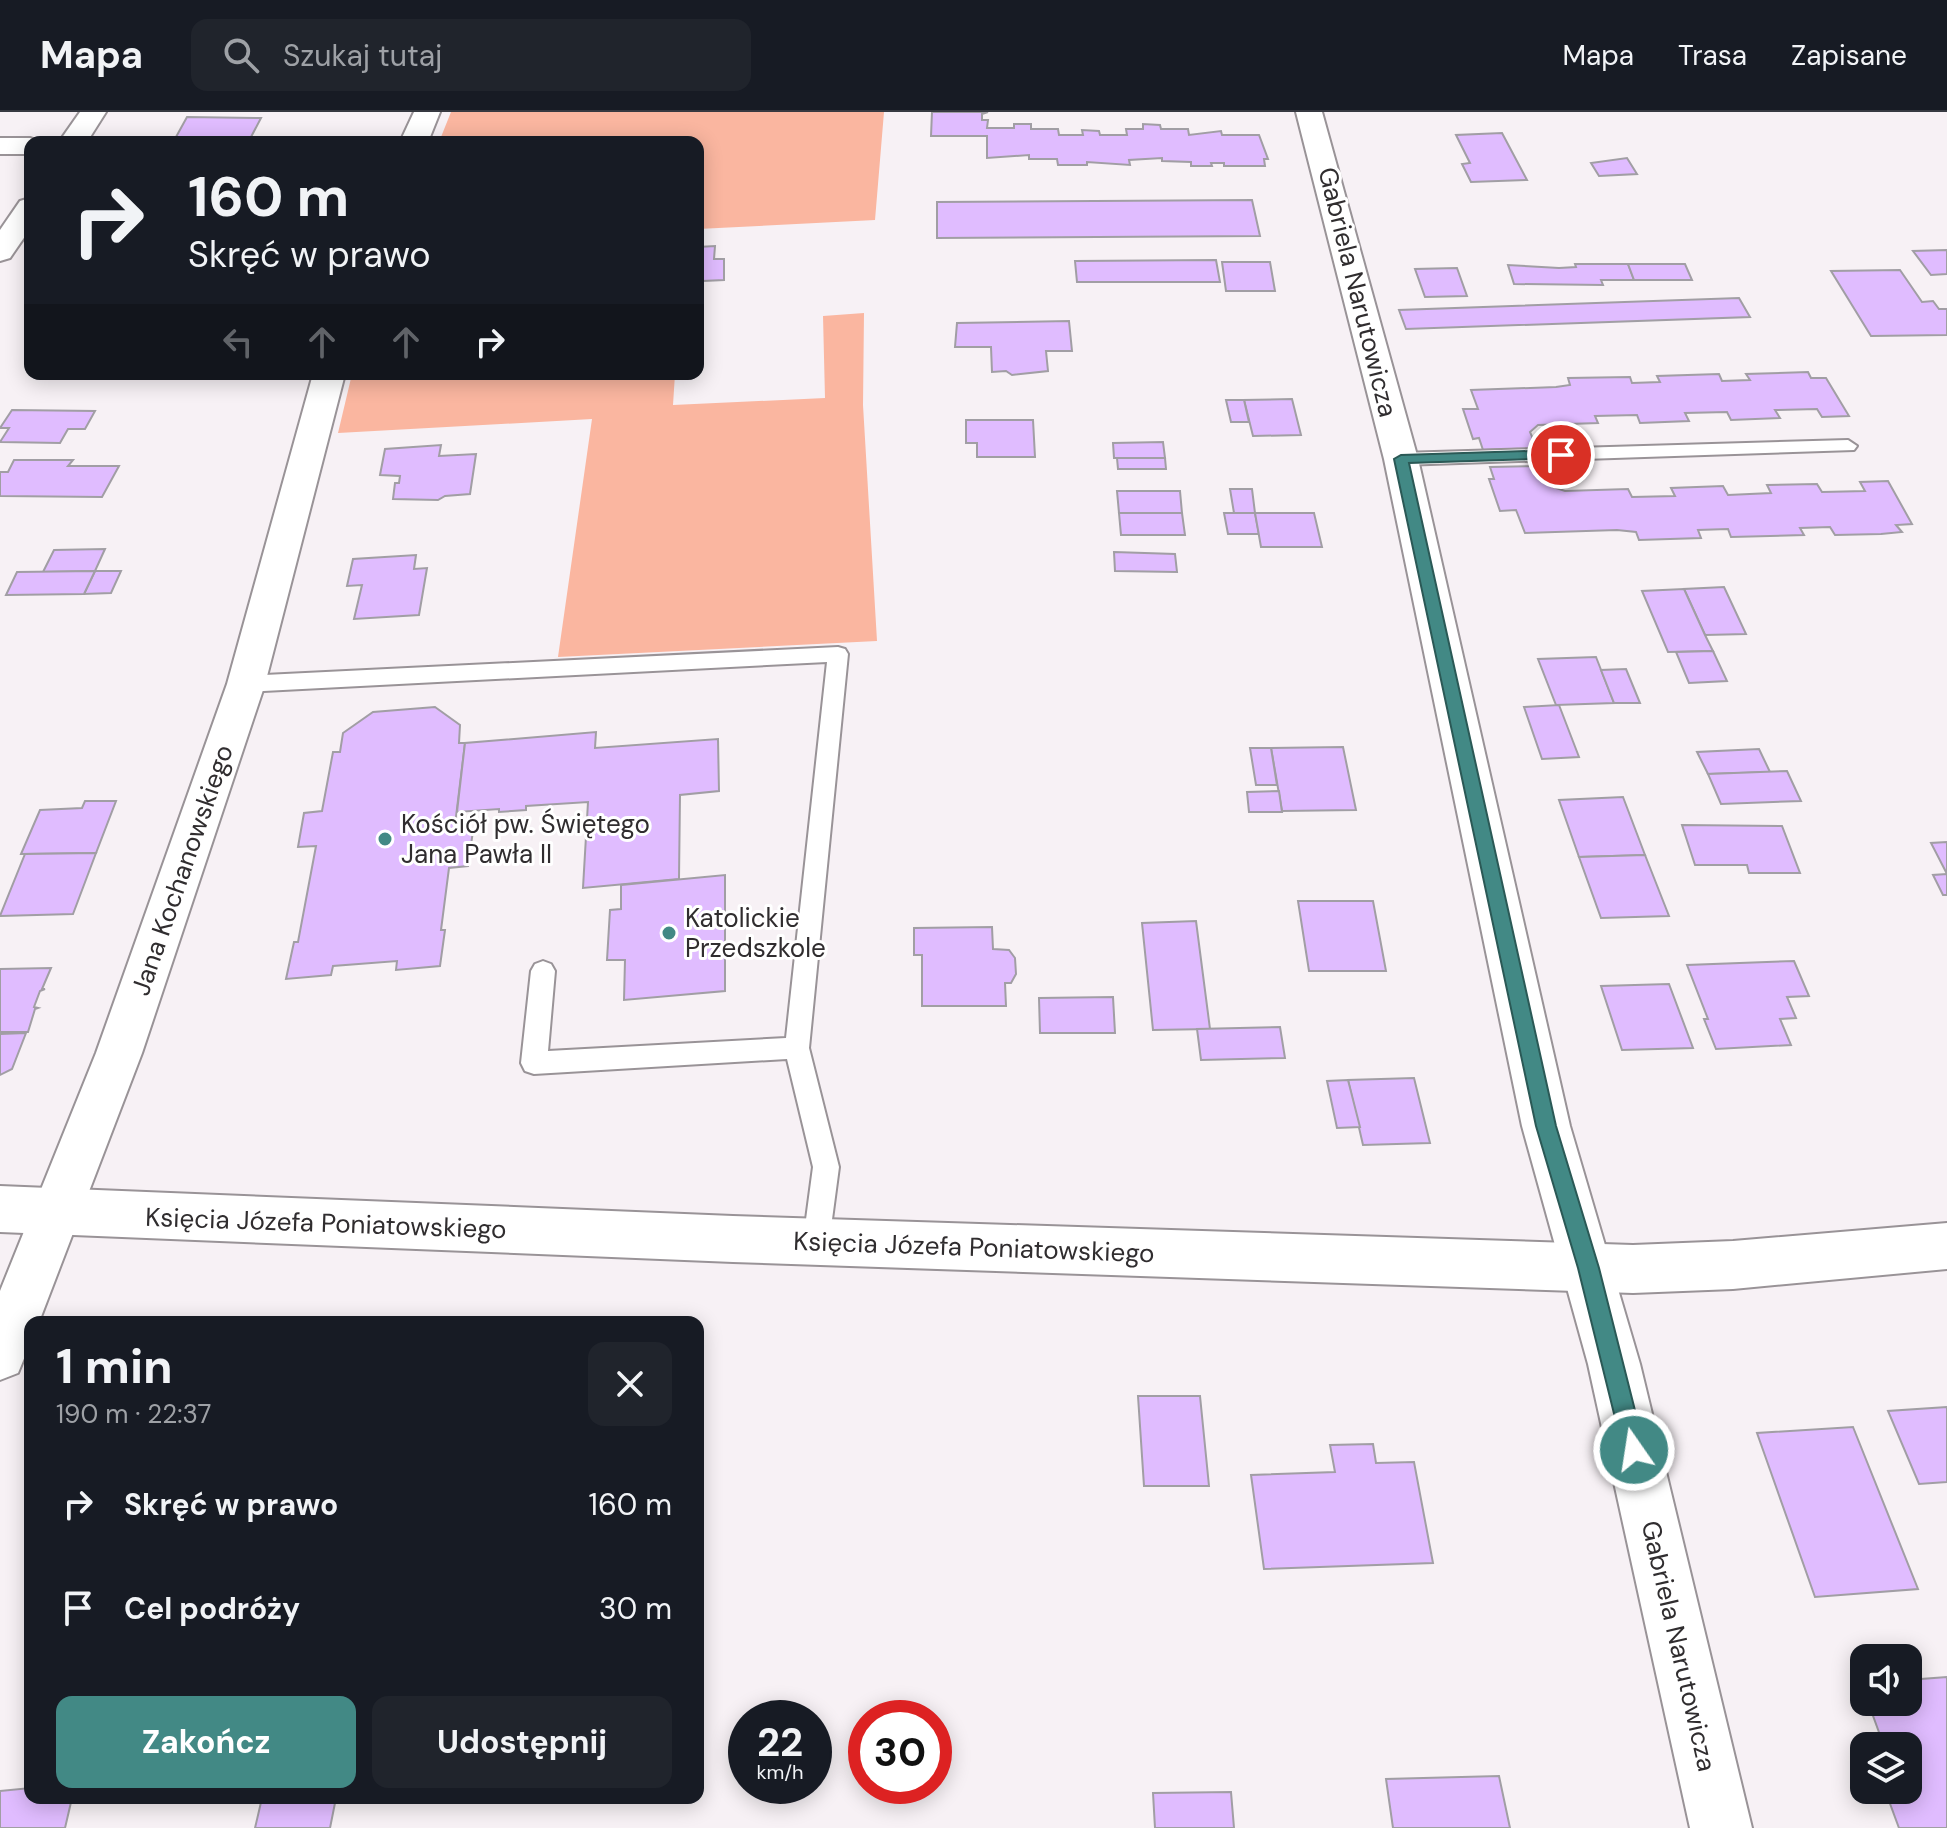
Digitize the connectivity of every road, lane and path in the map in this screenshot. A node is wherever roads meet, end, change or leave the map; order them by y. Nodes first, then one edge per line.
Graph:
1 (93, 112) edge
2 (427, 112) edge
3 (1309, 112) edge
4 (77, 136) edge
5 (417, 136) edge
6 (0, 146) edge
7 (24, 146) edge
8 (24, 216) edge
9 (0, 252) edge
10 (327, 380) edge
11 (1848, 446) dead end
12 (1401, 459) junction
13 (246, 684) junction
14 (543, 971) dead end
15 (797, 1048) junction
16 (0, 1209) edge
17 (57, 1212) junction
18 (816, 1242) junction
19 (1947, 1246) edge
20 (1589, 1268) junction
21 (0, 1355) edge
22 (1721, 1828) edge

1 - 4 street
2 - 5 street
3 - 12 street, Gabriela Narutowicza
6 - 7 street
8 - 9 street
10 - 13 street, Jana Kochanowskiego
11 - 12 lane
12 - 20 street, Gabriela Narutowicza
13 - 15 lane
13 - 17 street, Jana Kochanowskiego
14 - 15 lane
15 - 18 lane
16 - 17 street, Księcia Józefa Poniatowskiego
17 - 18 street, Księcia Józefa Poniatowskiego
17 - 21 street, Jana Kochanowskiego
18 - 20 street, Księcia Józefa Poniatowskiego
19 - 20 street, Księcia Józefa Poniatowskiego
20 - 22 street, Gabriela Narutowicza

